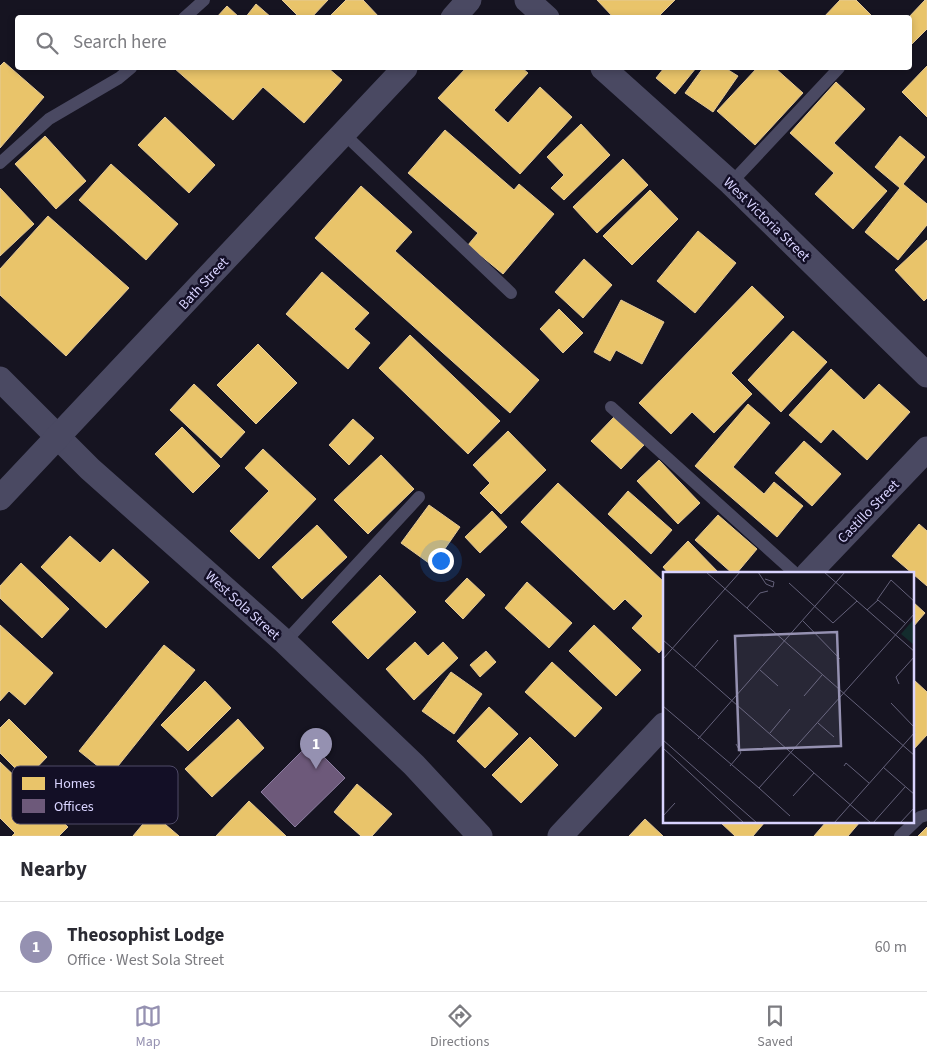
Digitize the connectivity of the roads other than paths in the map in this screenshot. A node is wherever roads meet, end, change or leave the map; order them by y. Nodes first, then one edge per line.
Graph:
1 (204, 0) edge
2 (469, 0) edge
3 (527, 0) edge
4 (187, 15) edge
5 (456, 15) edge
6 (544, 15) edge
7 (129, 70) edge
8 (404, 70) edge
9 (605, 70) edge
10 (837, 70) edge
11 (343, 133) junction
12 (0, 163) edge
13 (731, 183) junction
14 (511, 293) dead end
15 (927, 375) edge
16 (0, 379) edge
17 (611, 408) dead end
18 (58, 436) junction
19 (927, 449) edge
20 (419, 497) dead end
21 (0, 498) edge
22 (794, 572) edge
23 (810, 572) edge
24 (286, 642) junction
25 (663, 726) edge
26 (927, 815) edge
27 (914, 823) edge
28 (913, 824) edge
29 (480, 836) edge
30 (560, 836) edge
31 (900, 836) edge

1 - 4 lane
2 - 5 street
3 - 6 street
7 - 12 lane
8 - 11 street, Bath Street
9 - 13 street, West Victoria Street
10 - 13 lane
11 - 14 lane
11 - 18 street, Bath Street
13 - 15 street, West Victoria Street
16 - 18 street, West Sola Street
17 - 22 lane
18 - 21 street, Bath Street
18 - 24 street, West Sola Street
19 - 23 street, Castillo Street
20 - 24 lane
24 - 29 street, West Sola Street
25 - 30 street
26 - 27 lane
28 - 31 lane

